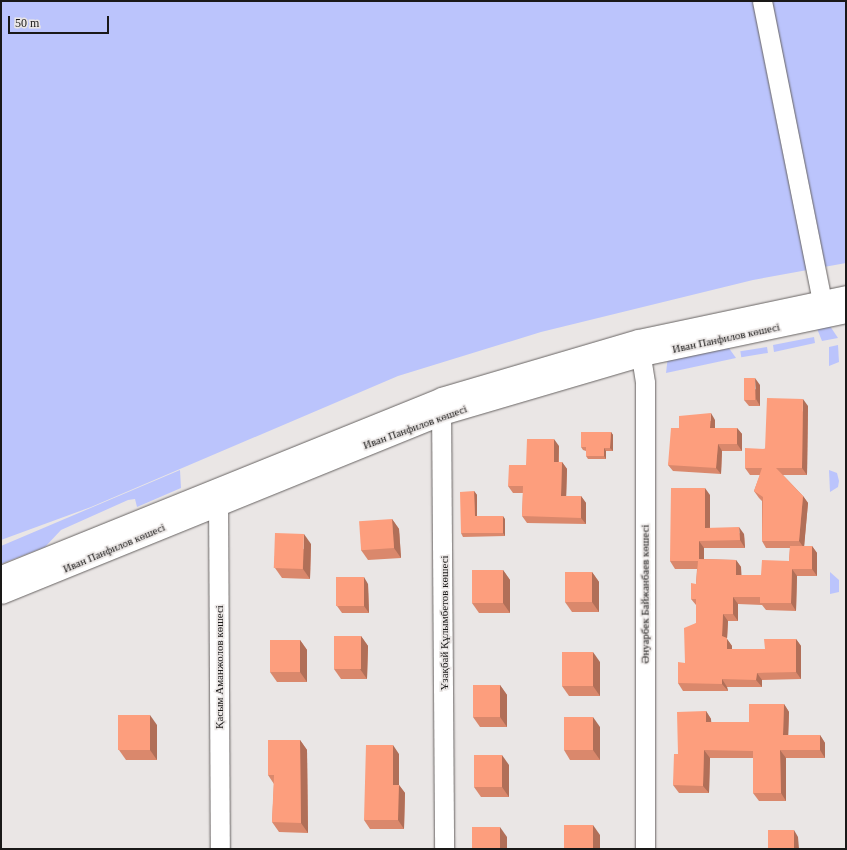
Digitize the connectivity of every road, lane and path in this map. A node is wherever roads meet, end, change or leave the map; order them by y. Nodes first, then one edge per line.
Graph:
1 (762, 1) edge
2 (822, 300) junction
3 (845, 304) edge
4 (846, 321) edge
5 (640, 347) junction
6 (441, 406) junction
7 (218, 494) junction
8 (1, 575) edge
9 (1, 594) edge
10 (220, 849) edge
11 (444, 849) edge
12 (645, 849) edge

1 - 2 street
2 - 3 street, Иван Панфилов көшесі
2 - 5 street, Иван Панфилов көшесі
3 - 4 street
3 - 5 street, Иван Панфилов көшесі
5 - 6 street, Иван Панфилов көшесі
5 - 12 street, Әнуарбек Байжанбаев көшесі
6 - 7 street, Иван Панфилов көшесі
6 - 11 street, Ұзақбай Құлымбетов көшесі
7 - 8 street, Иван Панфилов көшесі
7 - 9 street, Иван Панфилов көшесі
7 - 10 street, Қасым Аманжолов көшесі

